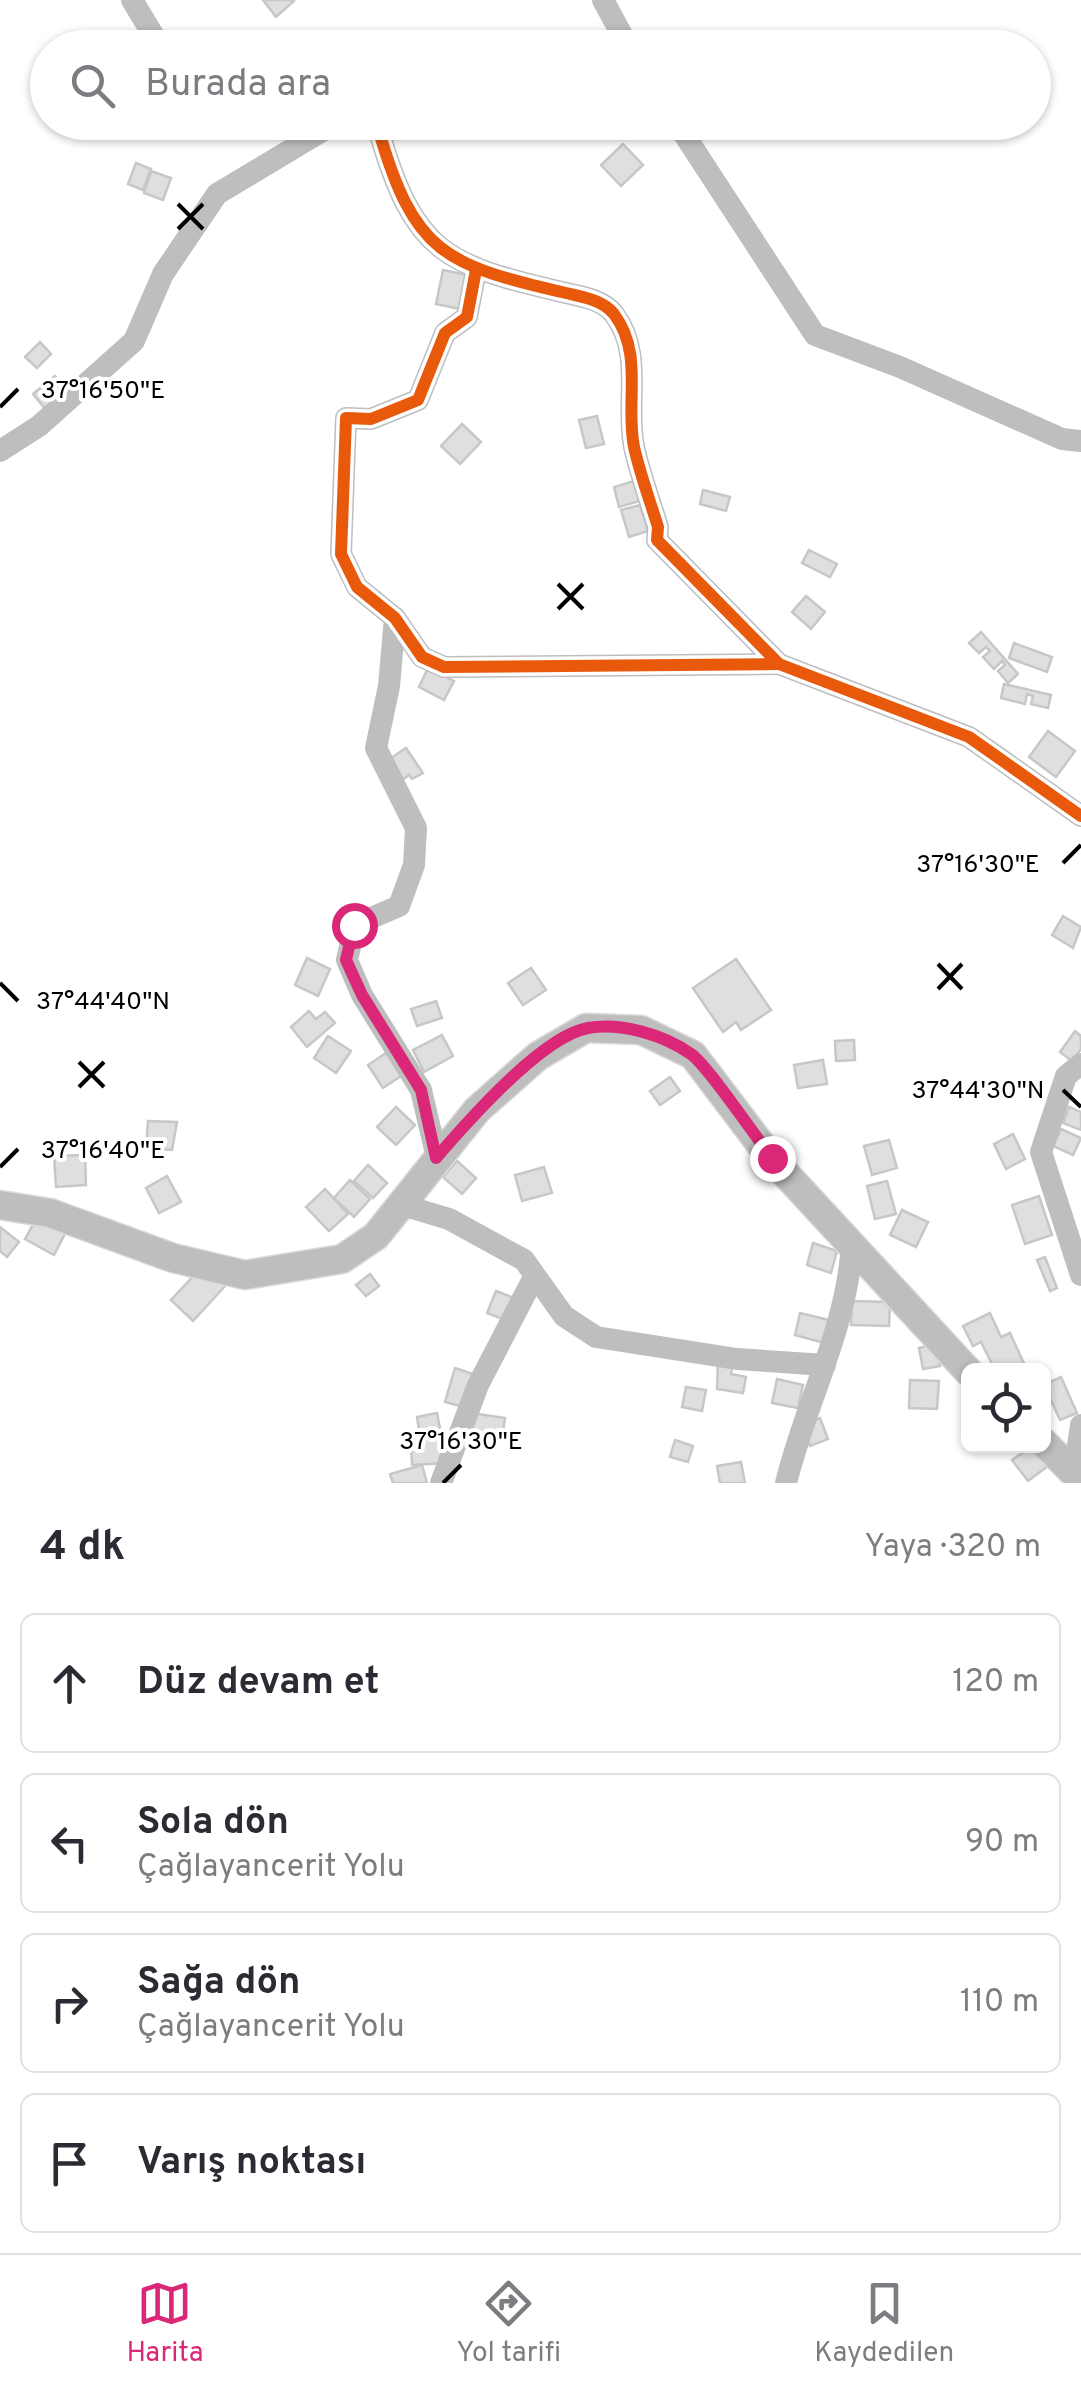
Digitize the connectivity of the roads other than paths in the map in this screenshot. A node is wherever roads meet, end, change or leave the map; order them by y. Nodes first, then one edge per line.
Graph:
1 (132, 0) edge
2 (603, 0) edge
3 (150, 30) edge
4 (619, 30) edge
5 (306, 140) edge
6 (381, 140) edge
7 (688, 140) edge
8 (476, 270) junction
9 (1081, 440) edge
10 (0, 450) edge
11 (396, 618) junction
12 (778, 664) junction
13 (1081, 816) edge
14 (1081, 1064) edge
15 (436, 1158) junction
16 (399, 1204) junction
17 (0, 1205) edge
18 (852, 1242) junction
19 (1081, 1275) edge
20 (534, 1277) junction
21 (962, 1363) edge
22 (824, 1365) junction
23 (1081, 1425) edge
24 (1051, 1451) edge
25 (1078, 1476) edge
26 (441, 1483) edge
27 (786, 1483) edge

1 - 3 street
2 - 4 street
5 - 10 street
6 - 8 street
7 - 9 street
8 - 11 street
8 - 12 street
11 - 12 street
11 - 15 street
12 - 13 street
14 - 19 street
15 - 16 main road
15 - 18 main road
16 - 17 main road
16 - 20 street
18 - 21 main road
18 - 22 street
20 - 22 street
20 - 26 street
22 - 27 street
23 - 25 street
24 - 25 main road

